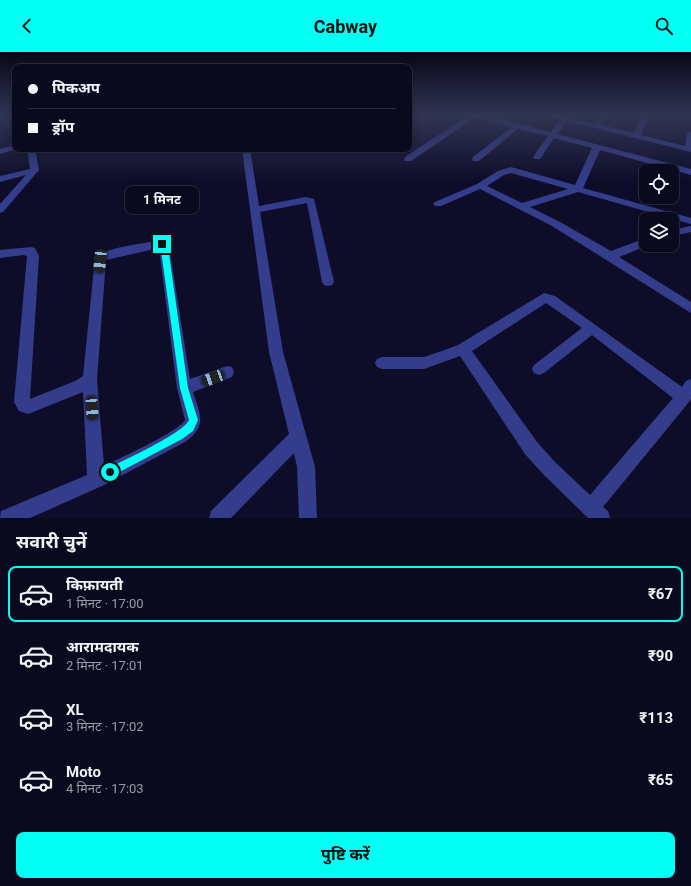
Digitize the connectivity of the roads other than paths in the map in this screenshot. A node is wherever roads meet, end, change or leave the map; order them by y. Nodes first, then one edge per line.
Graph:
1 (442, 137) edge
2 (503, 137) edge
3 (551, 137) edge
4 (558, 137) edge
5 (636, 137) edge
6 (691, 137) edge
7 (12, 148) edge
8 (597, 148) junction
9 (689, 150) edge
10 (0, 152) edge
11 (32, 152) edge
12 (246, 152) edge
13 (537, 157) dead end
14 (476, 158) dead end
15 (408, 159) dead end
16 (35, 170) junction
17 (691, 172) edge
18 (0, 179) edge
19 (480, 186) junction
20 (578, 189) junction
21 (438, 204) dead end
22 (523, 206) junction
23 (0, 210) edge
24 (255, 210) junction
25 (691, 221) edge
26 (691, 229) edge
27 (679, 232) edge
28 (639, 245) edge
29 (0, 254) edge
30 (610, 256) junction
31 (328, 282) dead end
32 (691, 308) edge
33 (592, 328) junction
34 (463, 349) junction
35 (382, 363) dead end
36 (539, 369) dead end
37 (227, 372) dead end
38 (90, 379) junction
39 (184, 388) junction
40 (687, 392) edge
41 (298, 437) junction
42 (96, 480) junction
43 (596, 513) edge
44 (8, 518) edge
45 (218, 518) edge
46 (308, 518) edge

1 - 15 street
2 - 14 street
3 - 13 street
4 - 8 street
5 - 9 street
6 - 9 street
7 - 10 street
8 - 17 street
8 - 20 street
11 - 16 street
12 - 24 street
16 - 18 street
16 - 23 street
19 - 20 street
19 - 21 street
19 - 22 street
20 - 22 street
20 - 25 street
22 - 30 street
24 - 31 street
24 - 41 street
26 - 27 street
28 - 30 street
29 - 38 street
30 - 32 street
33 - 34 street
33 - 36 street
33 - 40 street
34 - 35 street
34 - 43 street
37 - 39 street
38 - 39 street
38 - 42 street
39 - 42 street
40 - 43 street
41 - 45 street
41 - 46 street
42 - 44 street

